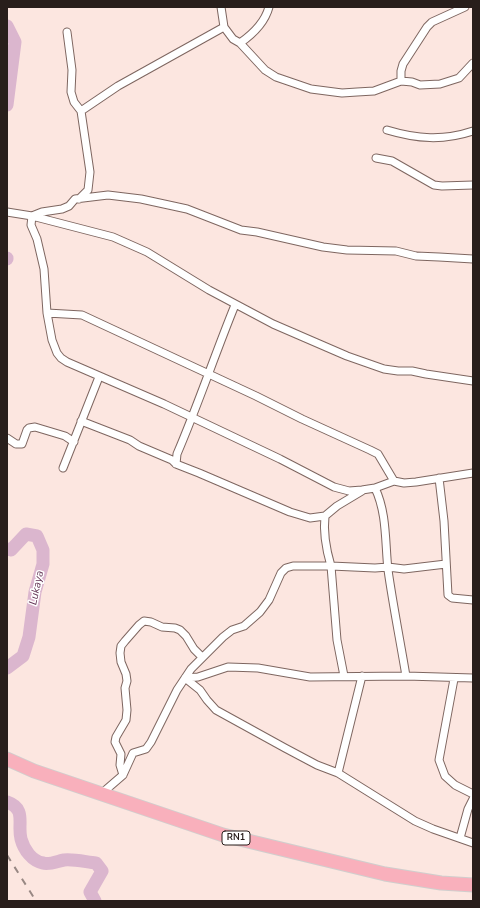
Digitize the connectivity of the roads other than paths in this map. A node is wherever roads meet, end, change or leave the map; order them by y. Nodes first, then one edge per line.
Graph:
1 (221, 7) edge
2 (269, 7) edge
3 (465, 7) edge
4 (224, 27) junction
5 (67, 32) dead end
6 (240, 43) junction
7 (473, 63) edge
8 (401, 81) junction
9 (81, 111) junction
10 (387, 130) dead end
11 (473, 131) edge
12 (376, 158) dead end
13 (473, 185) edge
14 (79, 199) junction
15 (7, 212) edge
16 (32, 216) junction
17 (473, 259) edge
18 (235, 305) junction
19 (47, 313) junction
20 (209, 375) junction
21 (99, 377) junction
22 (473, 381) edge
23 (192, 417) junction
24 (81, 421) junction
25 (7, 438) edge
26 (74, 442) junction
27 (176, 464) junction
28 (63, 468) dead end
29 (473, 473) edge
30 (439, 478) junction
31 (394, 481) junction
32 (375, 488) junction
33 (362, 490) junction
34 (326, 516) junction
35 (446, 564) junction
36 (331, 566) junction
37 (388, 567) junction
38 (473, 600) edge
39 (202, 656) junction
40 (344, 676) junction
41 (362, 676) junction
42 (406, 676) junction
43 (185, 678) junction
44 (473, 678) edge
45 (454, 679) junction
46 (7, 759) edge
47 (338, 773) junction
48 (123, 775) junction
49 (101, 794) junction
50 (473, 794) edge
51 (473, 800) edge
52 (460, 838) junction
53 (473, 843) edge
54 (473, 885) edge

1 - 4 street
2 - 6 street
3 - 8 street
4 - 6 street
4 - 9 street
5 - 9 street
6 - 8 street
7 - 8 street
9 - 14 street
10 - 11 street
12 - 13 street
14 - 16 street
14 - 17 street
15 - 16 street
16 - 18 street
16 - 19 street
18 - 20 street
18 - 22 street
19 - 20 street
19 - 21 street
20 - 23 street
20 - 31 street
21 - 23 street
21 - 24 street
23 - 27 street
23 - 33 street
24 - 26 street
24 - 27 street
25 - 26 street
26 - 28 street
27 - 34 street
29 - 30 street
30 - 31 street
30 - 35 street
31 - 32 street
32 - 33 street
32 - 37 street
33 - 34 street
34 - 36 street
35 - 37 street
35 - 38 street
36 - 37 street
36 - 39 street
36 - 40 street
37 - 42 street
39 - 43 street
39 - 48 street
40 - 41 street
40 - 43 street
41 - 42 street
41 - 47 street
42 - 45 street
43 - 47 street
43 - 48 street
44 - 45 street
45 - 50 street
46 - 49 highway, RN1
47 - 52 street
48 - 49 street
49 - 54 highway, RN1
51 - 52 street
52 - 53 street

